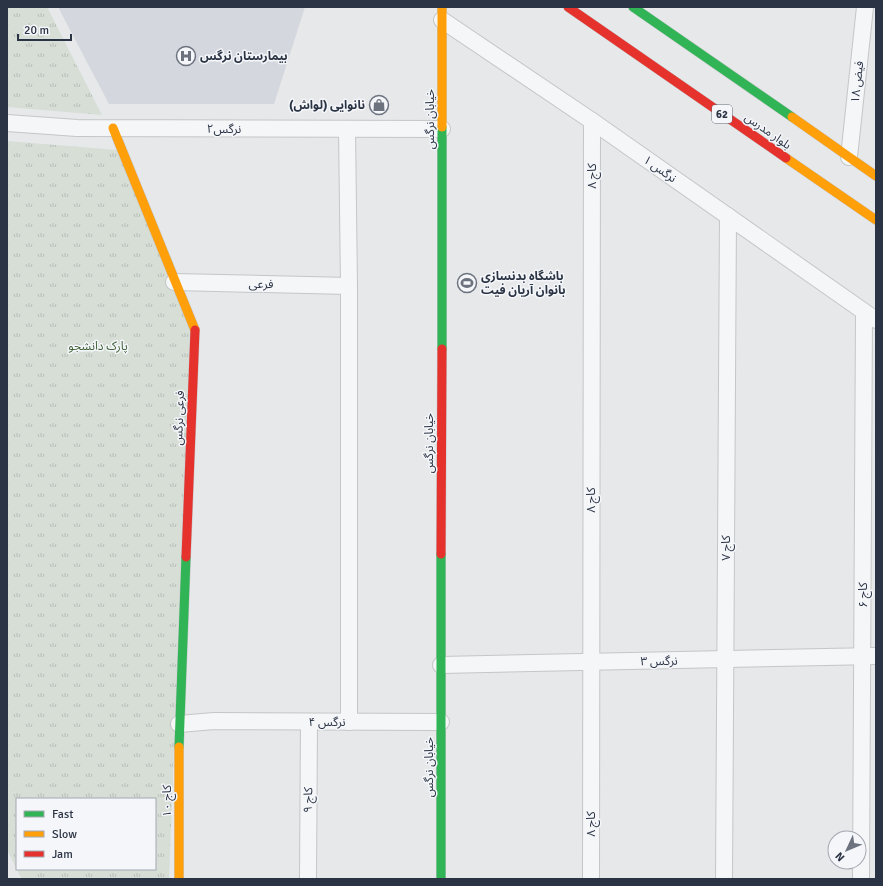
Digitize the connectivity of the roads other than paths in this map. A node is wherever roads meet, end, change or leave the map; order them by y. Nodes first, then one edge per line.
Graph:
1 (568, 7) edge
2 (632, 7) edge
3 (865, 7) edge
4 (442, 13) edge
5 (592, 121) junction
6 (7, 123) edge
7 (114, 128) junction
8 (347, 129) junction
9 (442, 129) junction
10 (849, 157) junction
11 (876, 176) edge
12 (728, 216) junction
13 (876, 220) edge
14 (174, 282) junction
15 (349, 286) junction
16 (870, 316) edge
17 (869, 656) edge
18 (726, 659) junction
19 (591, 662) junction
20 (441, 665) junction
21 (309, 722) junction
22 (349, 722) junction
23 (441, 722) junction
24 (179, 724) junction
25 (179, 879) edge
26 (308, 879) edge
27 (441, 879) edge
28 (591, 879) edge
29 (724, 879) edge
30 (861, 879) edge

1 - 13 main road, بلوار مدرس / 62
2 - 10 main road, بلوار مدرس
3 - 10 street, فیض ۱۸
4 - 5 street, نرگس ۱
4 - 9 main road, خیابان نرگس
5 - 12 street, نرگس ۱
5 - 19 street, کاج ۸
6 - 7 street, نرگس۲
7 - 8 street, نرگس۲
7 - 14 main road, فرعی نرگس
8 - 9 street, نرگس۲
8 - 15 street
9 - 20 main road, خیابان نرگس
10 - 11 main road, بلوار مدرس
12 - 16 street, نرگس ۱
12 - 18 street, کاج ۷
14 - 15 street, فرعی
14 - 24 main road, فرعی نرگس
15 - 22 street
16 - 17 street, کاج ۶
17 - 18 street, نرگس ۳
17 - 30 street, کاج ۶
18 - 19 street, نرگس ۳
18 - 29 street, کاج ۷
19 - 20 street, نرگس ۳
19 - 28 street, کاج ۸
20 - 23 main road, خیابان نرگس
21 - 22 street, نرگس ۴
21 - 24 street, نرگس ۴
21 - 26 street, کاج ۹
22 - 23 street, نرگس ۴
23 - 27 main road, خیابان نرگس
24 - 25 main road, کاج ۱۰

